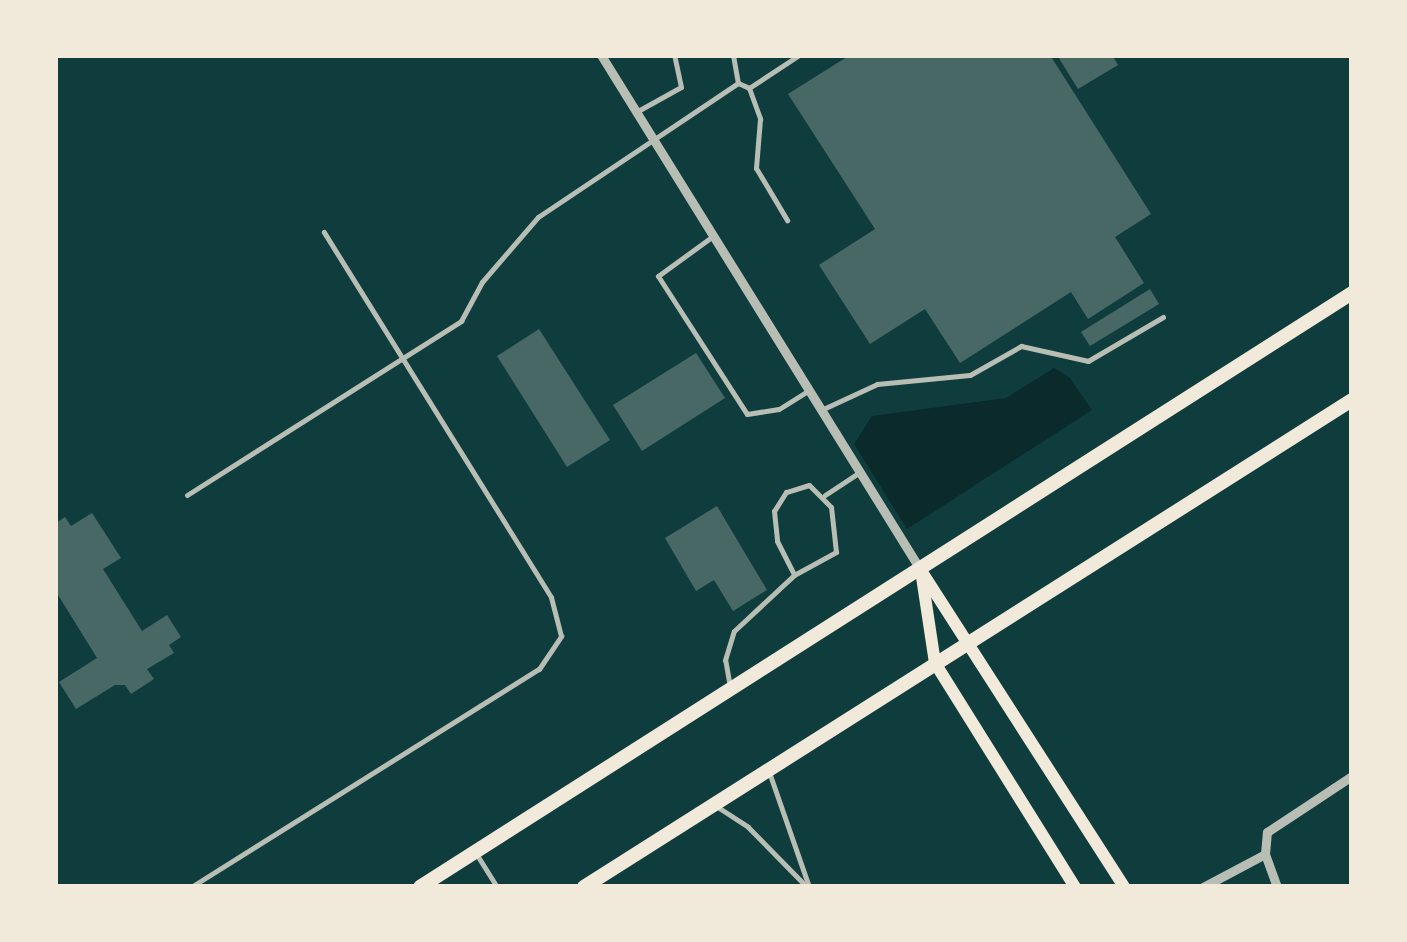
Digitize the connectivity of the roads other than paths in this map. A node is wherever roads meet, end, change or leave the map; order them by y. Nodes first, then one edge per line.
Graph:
1 (600, 55) edge
2 (674, 55) edge
3 (733, 55) edge
4 (799, 55) edge
5 (738, 84) junction
6 (749, 88) junction
7 (636, 112) junction
8 (656, 144) junction
9 (786, 220) dead end
10 (324, 232) dead end
11 (713, 236) junction
12 (1352, 293) edge
13 (1162, 317) dead end
14 (403, 359) junction
15 (809, 390) junction
16 (1352, 400) edge
17 (822, 410) junction
18 (860, 472) junction
19 (824, 494) junction
20 (187, 495) dead end
21 (920, 569) junction
22 (794, 576) junction
23 (969, 642) junction
24 (935, 663) junction
25 (731, 690) junction
26 (769, 769) junction
27 (1352, 776) edge
28 (713, 805) junction
29 (475, 852) junction
30 (1264, 854) junction
31 (191, 887) edge
32 (420, 887) edge
33 (497, 887) edge
34 (584, 887) edge
35 (808, 887) edge
36 (1075, 887) edge
37 (1124, 887) edge
38 (1202, 887) edge
39 (1277, 887) edge

1 - 7 street
2 - 7 lane
3 - 5 lane
4 - 6 lane
5 - 6 lane
5 - 8 lane
6 - 9 lane
7 - 8 street
8 - 11 street
8 - 14 lane
10 - 14 lane
11 - 15 street
11 - 15 lane
12 - 21 main road
13 - 17 lane
14 - 20 lane
14 - 31 lane
15 - 17 street
16 - 23 main road
17 - 18 street
18 - 19 lane
18 - 21 street
19 - 22 lane
19 - 22 lane
21 - 23 main road
21 - 24 main road
21 - 25 main road
22 - 25 lane
23 - 24 main road
23 - 37 main road
24 - 26 main road
24 - 36 main road
25 - 29 main road
26 - 28 main road
26 - 35 lane
27 - 30 street
28 - 34 main road
28 - 35 lane
29 - 32 main road
29 - 33 lane
30 - 38 street
30 - 39 street

